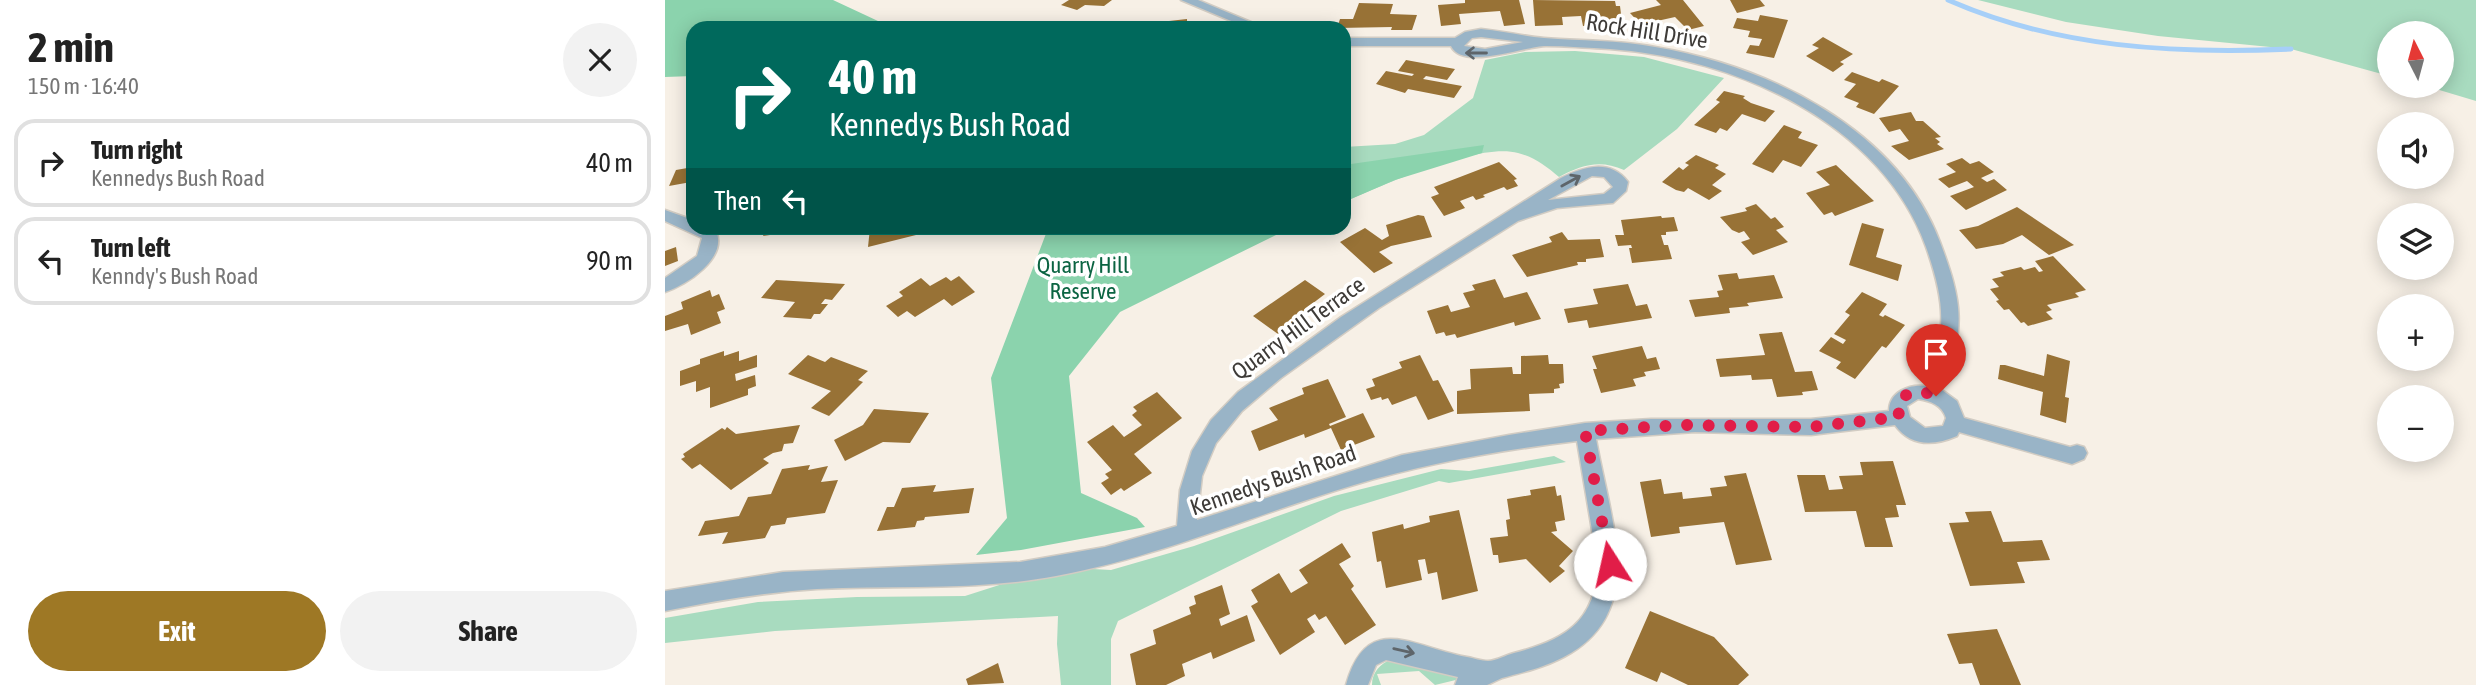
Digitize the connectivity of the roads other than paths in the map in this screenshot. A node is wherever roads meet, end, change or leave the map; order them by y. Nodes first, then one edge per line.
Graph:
1 (1187, 0) edge
2 (1241, 21) edge
3 (1351, 42) edge
4 (1457, 42) junction
5 (1543, 42) junction
6 (665, 215) edge
7 (1514, 217) junction
8 (686, 224) edge
9 (710, 235) edge
10 (665, 286) edge
11 (1931, 394) junction
12 (1899, 417) junction
13 (1955, 423) junction
14 (1585, 431) junction
15 (2077, 453) dead end
16 (1187, 534) junction
17 (665, 601) edge
18 (1489, 671) junction
19 (1357, 685) edge
20 (1466, 685) edge

1 - 2 street
3 - 4 street, Rock Hill Drive
4 - 5 street, Rock Hill Drive
5 -> 4 street, Rock Hill Drive
5 - 11 street, Rock Hill Drive
6 - 8 street
7 -> 7 street, Quarry Hill Terrace
7 - 16 street, Quarry Hill Terrace
9 - 10 street
11 - 12 street
11 - 13 street
12 - 13 street
12 - 14 street, Kennedys Bush Road
13 - 15 street
14 - 16 street, Kennedys Bush Road
14 - 18 street
16 - 17 street, Kennedys Bush Road
19 -> 18 street
18 - 20 street

